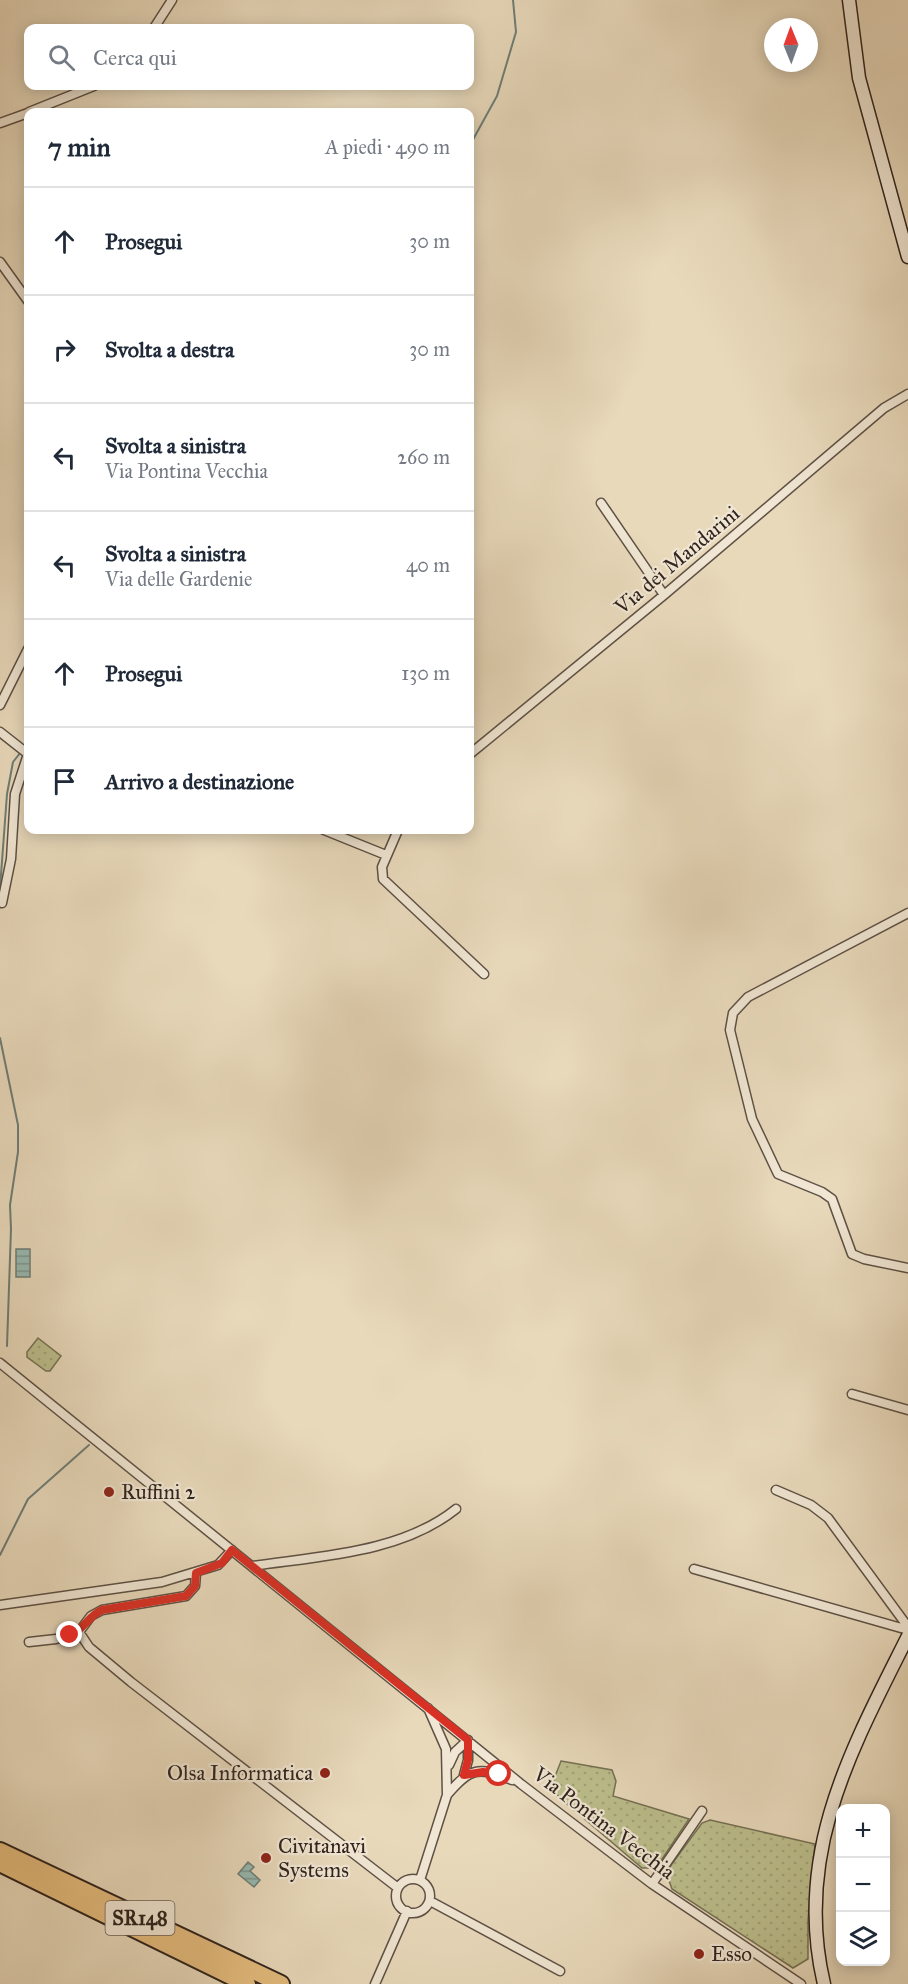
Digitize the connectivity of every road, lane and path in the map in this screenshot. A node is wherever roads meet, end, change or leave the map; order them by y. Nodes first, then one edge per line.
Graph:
1 (172, 0) edge
2 (849, 0) edge
3 (157, 24) edge
4 (84, 90) edge
5 (41, 108) edge
6 (24, 115) edge
7 (0, 123) edge
8 (908, 257) edge
9 (0, 262) edge
10 (24, 295) edge
11 (908, 394) edge
12 (601, 503) dead end
13 (664, 595) junction
14 (24, 657) edge
15 (0, 705) edge
16 (0, 732) edge
17 (24, 751) edge
18 (474, 751) edge
19 (24, 765) edge
20 (334, 834) edge
21 (396, 834) edge
22 (386, 855) junction
23 (2, 903) dead end
24 (908, 913) edge
25 (484, 975) dead end
26 (908, 1269) edge
27 (0, 1363) edge
28 (852, 1394) dead end
29 (908, 1410) edge
30 (776, 1490) dead end
31 (456, 1509) dead end
32 (232, 1550) junction
33 (253, 1566) junction
34 (694, 1569) dead end
35 (196, 1573) junction
36 (0, 1605) edge
37 (908, 1629) edge
38 (79, 1632) junction
39 (908, 1636) edge
40 (28, 1642) dead end
41 (427, 1705) junction
42 (468, 1740) junction
43 (447, 1773) junction
44 (464, 1775) junction
45 (521, 1784) junction
46 (447, 1795) junction
47 (702, 1811) dead end
48 (0, 1851) edge
49 (0, 1863) edge
50 (420, 1880) junction
51 (652, 1884) junction
52 (398, 1888) junction
53 (430, 1901) junction
54 (407, 1911) junction
55 (560, 1971) dead end
56 (247, 1984) edge
57 (281, 1984) edge
58 (375, 1984) edge
59 (801, 1984) edge
60 (824, 1984) edge

1 - 3 street
2 - 8 main road
4 - 5 street
6 - 7 street
9 - 10 street
11 - 13 street, Via dei Mandarini
12 - 13 street
13 - 18 street, Via dei Mandarini
14 - 15 street
16 - 17 street
19 - 23 street
20 - 22 street
21 - 22 street
22 - 25 street
24 - 26 street
27 - 32 street, Via Pontina Vecchia
28 - 29 street
30 - 37 street
31 - 33 street
32 - 33 street, Via Pontina Vecchia
32 - 35 street
33 - 41 street, Via Pontina Vecchia
34 - 37 street
35 - 36 street
35 - 38 street
38 - 40 street
38 - 52 street
39 - 60 main road
41 - 42 street, Via Pontina Vecchia
41 - 43 street
42 - 43 street
42 - 44 street
42 - 45 street, Via Pontina Vecchia
43 - 46 street
44 - 45 street
44 - 46 street
45 - 51 street, Via Pontina Vecchia
46 - 50 street
47 - 51 street
48 - 57 highway, SR148
49 - 56 highway, SR148
50 - 52 street
50 - 53 street
51 - 59 street, Via Pontina Vecchia
52 - 54 street
53 - 54 street
53 - 55 street
54 - 58 street

